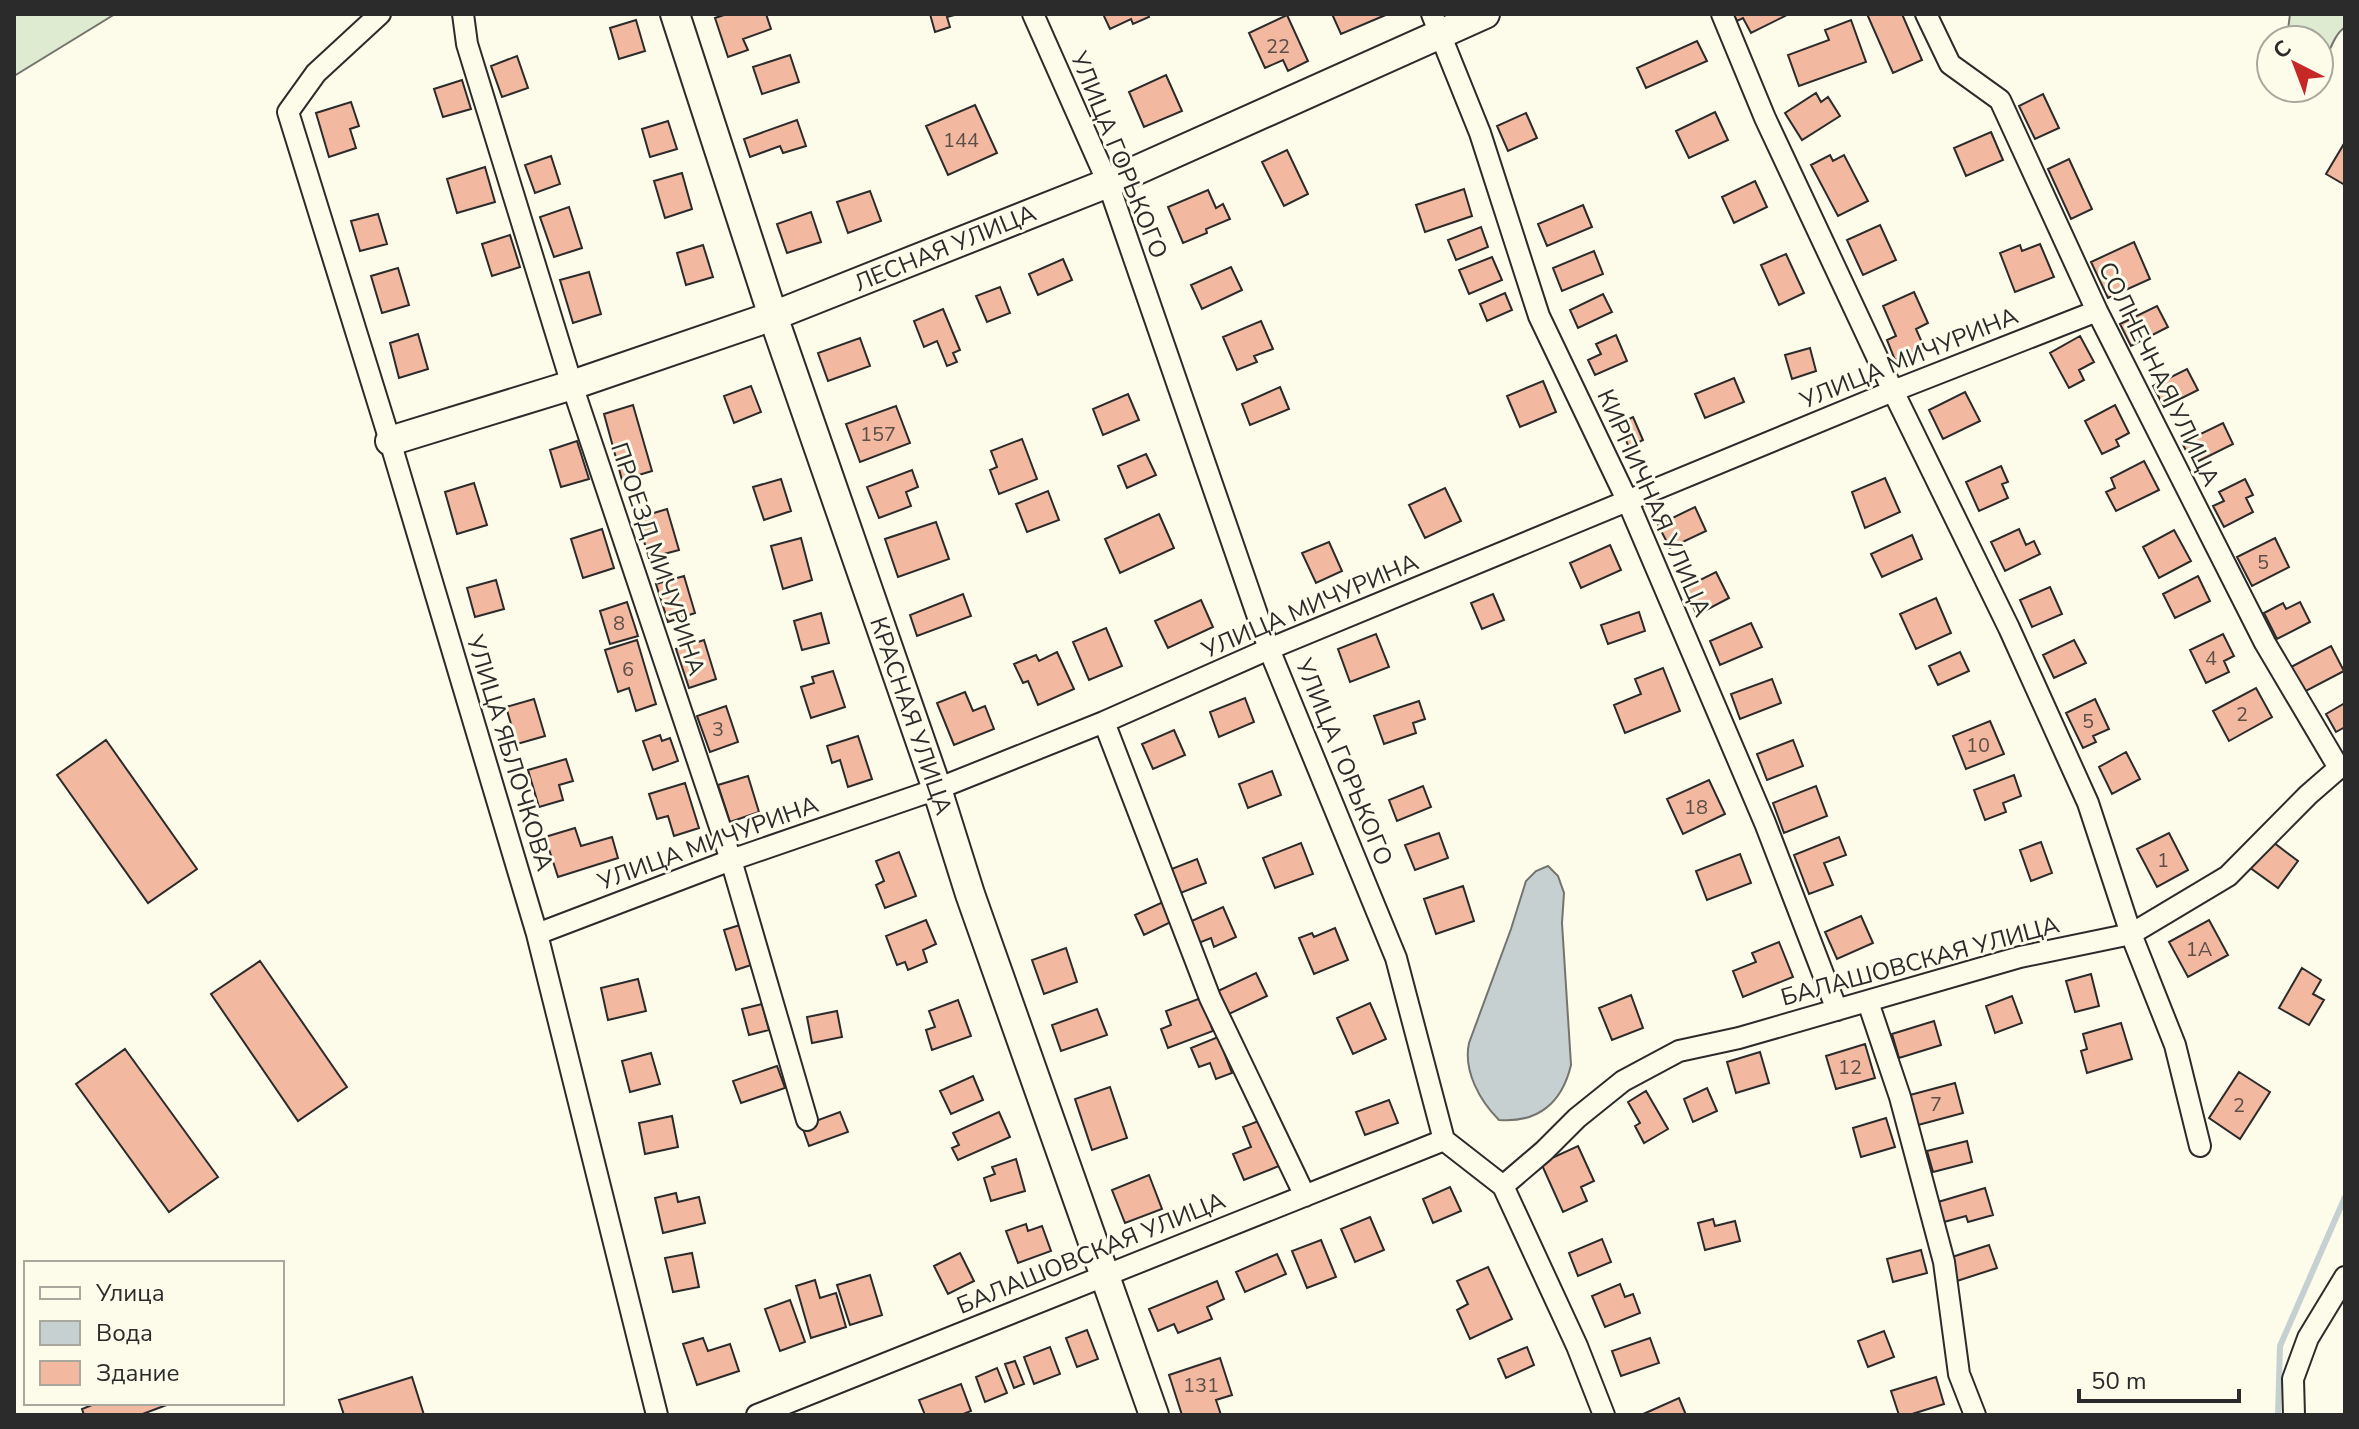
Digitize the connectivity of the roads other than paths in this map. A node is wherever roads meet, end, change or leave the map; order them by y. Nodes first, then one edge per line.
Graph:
1 (380, 14) edge
2 (463, 14) edge
3 (675, 14) edge
4 (1033, 14) edge
5 (1485, 14) edge
6 (1722, 14) edge
7 (1926, 14) edge
8 (1436, 24) edge
9 (1108, 183) junction
10 (2097, 311) junction
11 (773, 316) junction
12 (572, 385) junction
13 (1893, 391) junction
14 (390, 441) junction
15 (1628, 502) junction
16 (1269, 649) junction
17 (1104, 722) junction
18 (2339, 768) joint
19 (937, 789) junction
20 (731, 860) junction
21 (537, 934) junction
22 (2131, 934) junction
23 (1868, 1002) junction
24 (1837, 1010) junction
25 (807, 1120) dead end
26 (1444, 1140) junction
27 (2200, 1146) dead end
28 (1503, 1186) junction
29 (1305, 1196) junction
30 (1104, 1276) junction
31 (2345, 1277) edge
32 (657, 1415) edge
33 (757, 1415) edge
34 (1154, 1415) edge
35 (1604, 1415) edge
36 (1975, 1415) edge
37 (2294, 1415) edge

1 - 14 street, УЛИЦА ЯБЛОЧКОВА
2 - 12 street, ПРОЕЗД МИЧУРИНА
3 - 11 main road, КРАСНАЯ УЛИЦА
4 - 9 street, УЛИЦА ГОРЬКОГО
5 - 8 main road, ЛЕСНАЯ УЛИЦА
6 - 13 street
7 - 10 street, СОЛНЕЧНАЯ УЛИЦА
8 - 9 main road, ЛЕСНАЯ УЛИЦА
8 - 15 street, КИРПИЧНАЯ УЛИЦА
9 - 11 main road, ЛЕСНАЯ УЛИЦА
9 - 16 street, УЛИЦА ГОРЬКОГО
10 - 13 street, УЛИЦА МИЧУРИНА
10 - 18 street, СОЛНЕЧНАЯ УЛИЦА
11 - 12 main road, ЛЕСНАЯ УЛИЦА
11 - 19 main road, КРАСНАЯ УЛИЦА
12 - 14 main road, ЛЕСНАЯ УЛИЦА
12 - 20 street, ПРОЕЗД МИЧУРИНА
13 - 15 street, УЛИЦА МИЧУРИНА
13 - 22 street
14 - 21 street, УЛИЦА ЯБЛОЧКОВА
15 - 16 street, УЛИЦА МИЧУРИНА
15 - 24 street, КИРПИЧНАЯ УЛИЦА
16 - 17 street, УЛИЦА МИЧУРИНА
16 - 26 street, УЛИЦА ГОРЬКОГО
17 - 19 street, УЛИЦА МИЧУРИНА
17 - 29 street
18 - 22 street, БАЛАШОВСКАЯ УЛИЦА
19 - 20 street, УЛИЦА МИЧУРИНА
19 - 30 main road, КРАСНАЯ УЛИЦА
20 - 21 street, УЛИЦА МИЧУРИНА
20 - 25 street, ПРОЕЗД МИЧУРИНА
21 - 32 street, УЛИЦА ЯБЛОЧКОВА
22 - 23 street, БАЛАШОВСКАЯ УЛИЦА
22 - 27 street
23 - 24 street, БАЛАШОВСКАЯ УЛИЦА
23 - 36 street
24 - 28 street, БАЛАШОВСКАЯ УЛИЦА
26 - 28 street
26 - 29 street, БАЛАШОВСКАЯ УЛИЦА
28 - 35 street
29 - 30 street, БАЛАШОВСКАЯ УЛИЦА
30 - 33 street, БАЛАШОВСКАЯ УЛИЦА
30 - 34 main road, КРАСНАЯ УЛИЦА
31 - 37 street

